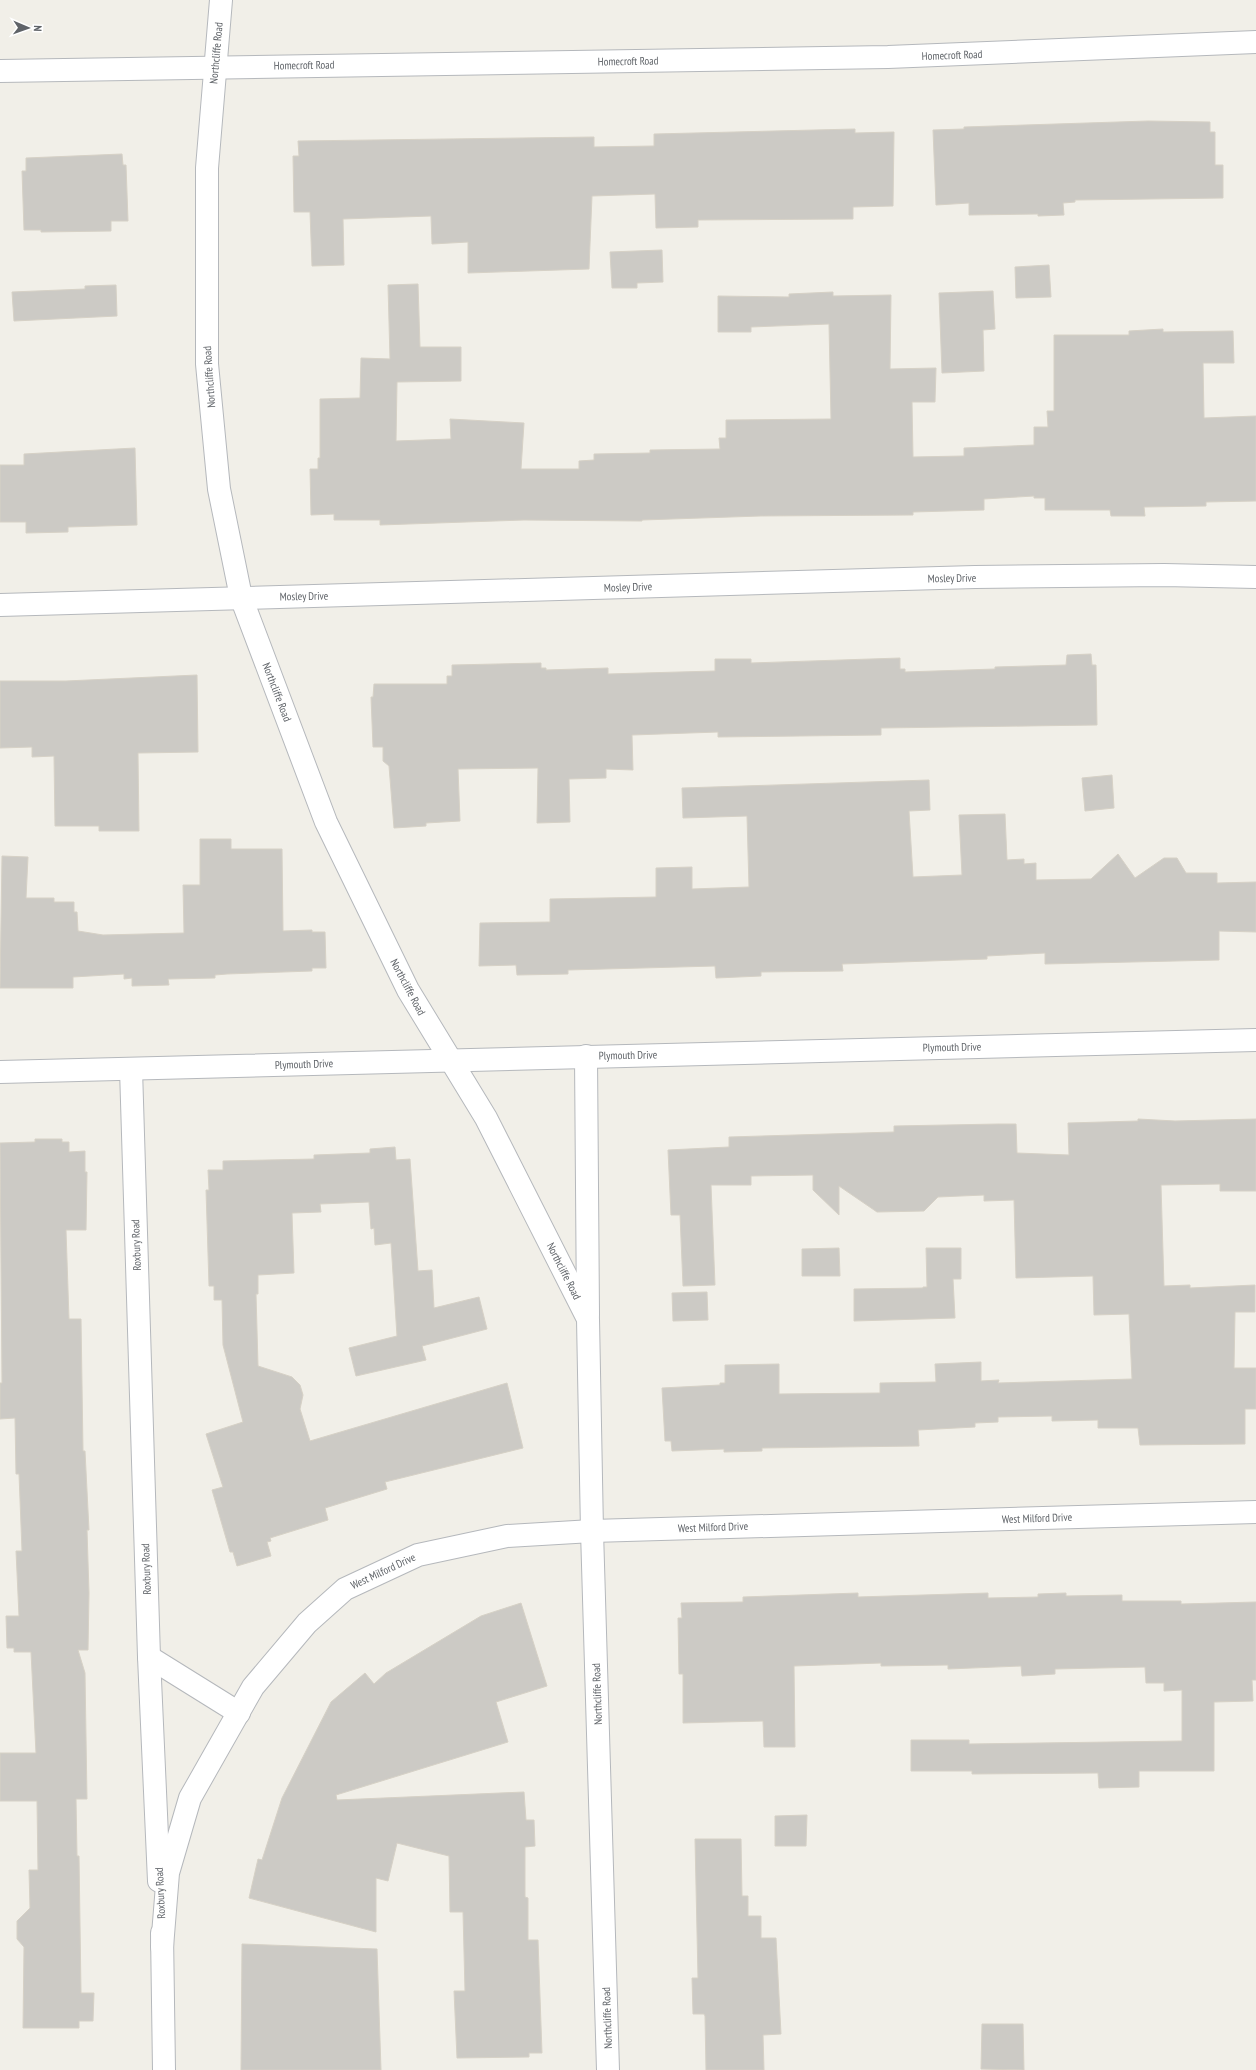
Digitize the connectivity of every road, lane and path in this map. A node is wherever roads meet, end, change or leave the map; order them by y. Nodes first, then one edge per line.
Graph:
1 (221, 0) edge
2 (1256, 42) edge
3 (215, 67) junction
4 (0, 71) edge
5 (1256, 577) edge
6 (242, 597) junction
7 (0, 605) edge
8 (1256, 1040) edge
9 (586, 1056) junction
10 (449, 1060) junction
11 (130, 1068) junction
12 (0, 1072) edge
13 (588, 1319) junction
14 (1256, 1512) edge
15 (592, 1531) junction
16 (149, 1657) junction
17 (239, 1713) junction
18 (162, 1947) junction
19 (164, 2070) edge
20 (608, 2070) edge

1 - 3 street, Northcliffe Road
2 - 3 street, Homecroft Road
3 - 4 street, Homecroft Road
3 - 6 street, Northcliffe Road
5 - 6 street, Mosley Drive
6 - 7 street, Mosley Drive
6 - 10 street, Northcliffe Road
8 - 9 street, Plymouth Drive
9 - 10 street, Plymouth Drive
9 - 13 street, Northcliffe Road
10 - 11 street, Plymouth Drive
10 - 13 street, Northcliffe Road
11 - 12 street, Plymouth Drive
11 - 16 street, Roxbury Road
13 - 15 street, Northcliffe Road
14 - 15 street, West Milford Drive
15 - 17 street, West Milford Drive
15 - 20 street, Northcliffe Road
16 - 17 street
16 - 18 street, Roxbury Road
17 - 18 street, West Milford Drive
18 - 19 street, Roxbury Road

